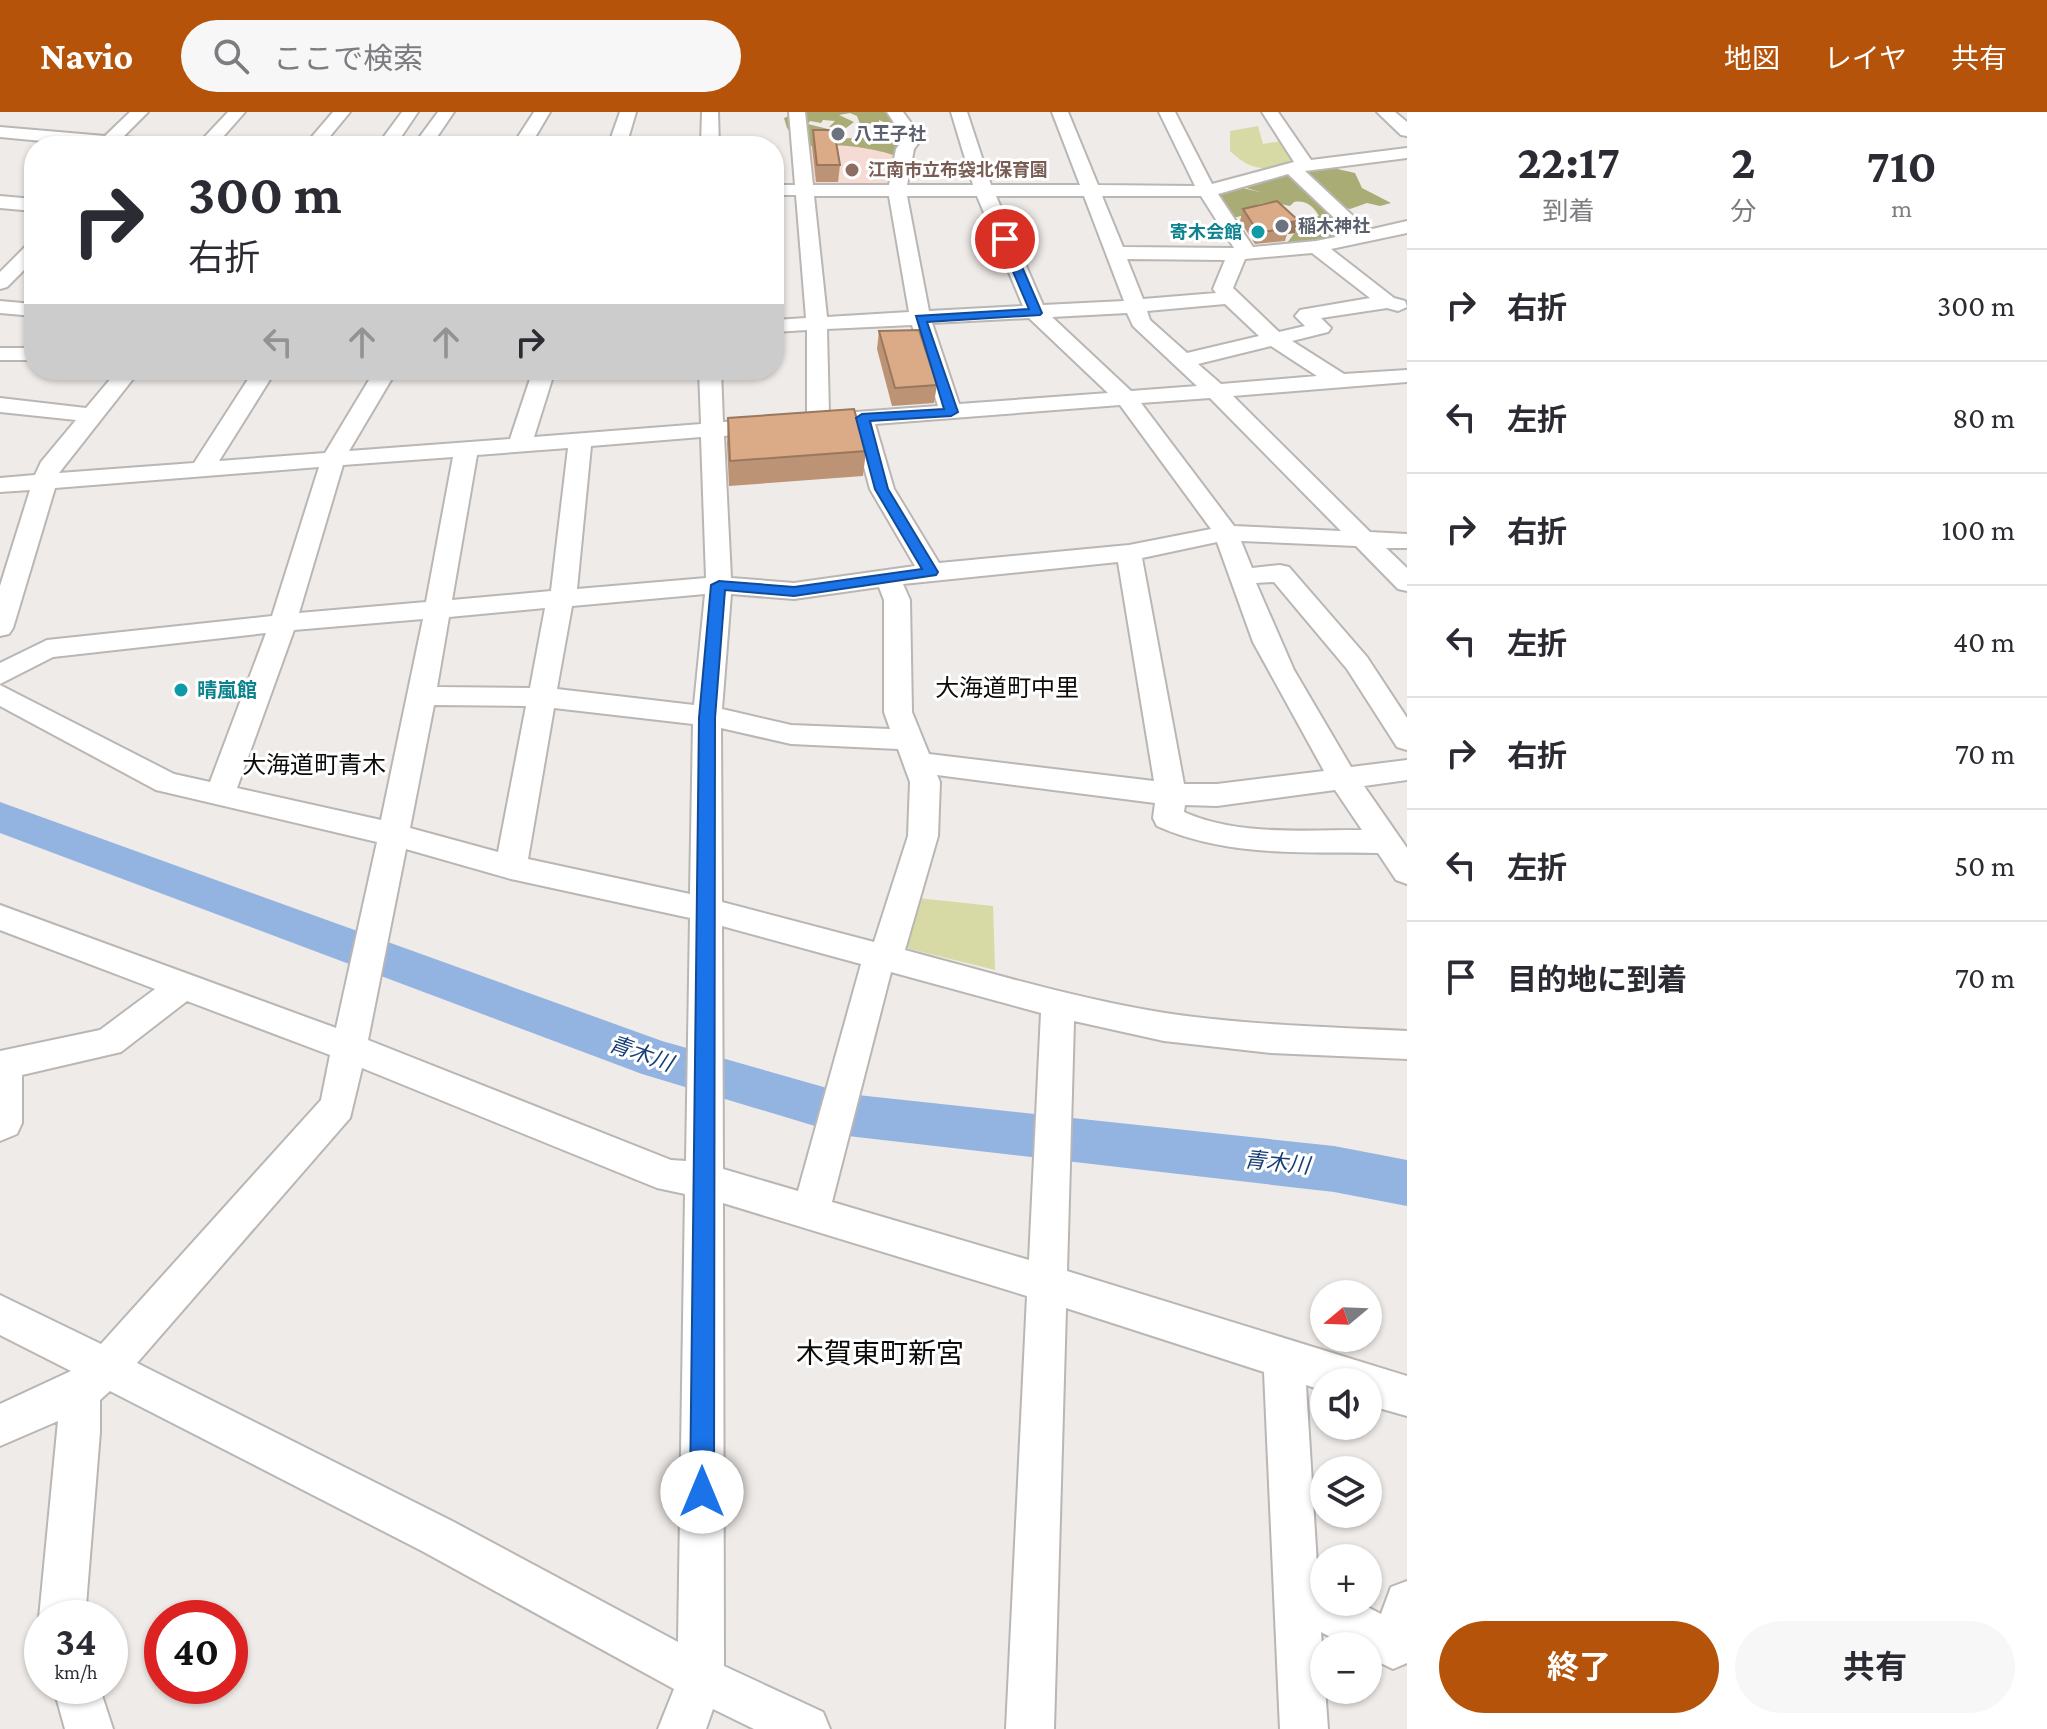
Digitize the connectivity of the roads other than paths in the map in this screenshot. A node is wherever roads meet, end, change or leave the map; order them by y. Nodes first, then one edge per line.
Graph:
1 (140, 112) edge
2 (237, 112) edge
3 (342, 112) edge
4 (410, 112) edge
5 (446, 112) edge
6 (542, 112) edge
7 (628, 112) edge
8 (710, 112) edge
9 (797, 112) edge
10 (895, 112) edge
11 (959, 112) edge
12 (1060, 112) edge
13 (1167, 112) edge
14 (1270, 112) edge
15 (1385, 112) edge
16 (1407, 131) edge
17 (0, 132) edge
18 (36, 136) edge
19 (115, 136) edge
20 (214, 136) edge
21 (322, 136) edge
22 (393, 136) edge
23 (429, 136) edge
24 (527, 136) edge
25 (620, 136) edge
26 (710, 136) edge
27 (1407, 153) edge
28 (1298, 167) junction
29 (784, 190) edge
30 (805, 190) junction
31 (897, 190) junction
32 (984, 190) junction
33 (1092, 191) junction
34 (1207, 191) junction
35 (0, 202) edge
36 (24, 204) edge
37 (1407, 227) edge
38 (1364, 236) junction
39 (1316, 247) junction
40 (1114, 253) junction
41 (1242, 254) junction
42 (24, 259) edge
43 (0, 283) edge
44 (1229, 298) junction
45 (1401, 305) edge
46 (1136, 306) junction
47 (0, 307) edge
48 (24, 309) edge
49 (1036, 313) junction
50 (920, 318) junction
51 (817, 324) junction
52 (784, 326) edge
53 (1271, 339) junction
54 (0, 354) edge
55 (24, 355) edge
56 (1182, 361) junction
57 (1407, 376) edge
58 (121, 380) edge
59 (259, 380) edge
60 (380, 380) edge
61 (541, 380) edge
62 (710, 380) edge
63 (1338, 380) junction
64 (1217, 392) junction
65 (1126, 398) junction
66 (0, 405) edge
67 (951, 412) junction
68 (93, 415) junction
69 (862, 418) junction
70 (818, 421) junction
71 (712, 432) junction
72 (580, 442) junction
73 (519, 447) junction
74 (466, 451) junction
75 (333, 459) junction
76 (202, 469) junction
77 (43, 482) junction
78 (0, 485) edge
79 (1227, 533) junction
80 (1366, 539) junction
81 (1407, 541) edge
82 (1129, 553) junction
83 (931, 572) junction
84 (1241, 577) junction
85 (888, 578) junction
86 (1407, 583) edge
87 (719, 585) junction
88 (562, 598) junction
89 (437, 609) junction
90 (283, 623) junction
91 (0, 628) edge
92 (0, 675) edge
93 (0, 694) edge
94 (422, 696) junction
95 (544, 697) junction
96 (707, 718) junction
97 (1407, 740) edge
98 (913, 751) junction
99 (1407, 770) edge
100 (1343, 779) junction
101 (1171, 794) junction
102 (220, 795) junction
103 (392, 834) junction
104 (1384, 842) junction
105 (511, 867) junction
106 (1407, 872) edge
107 (707, 910) junction
108 (8, 927) edge
109 (880, 956) junction
110 (183, 986) junction
111 (1058, 1004) junction
112 (1407, 1045) edge
113 (350, 1048) junction
114 (0, 1125) edge
115 (703, 1180) junction
116 (811, 1212) junction
117 (1046, 1283) junction
118 (0, 1314) edge
119 (1284, 1359) junction
120 (1313, 1368) edge
121 (93, 1379) junction
122 (1382, 1389) edge
123 (1407, 1396) edge
124 (0, 1425) edge
125 (1296, 1593) junction
126 (64, 1600) edge
127 (1407, 1603) edge
128 (701, 1679) junction
129 (81, 1704) edge
130 (89, 1729) edge
131 (682, 1729) edge
132 (806, 1729) edge
133 (1030, 1729) edge
134 (1304, 1729) edge

1 - 19 street
2 - 20 street
3 - 21 street
4 - 22 street
5 - 23 street
6 - 24 street
7 - 25 street
8 - 26 street
9 - 30 street
10 - 31 street
11 - 32 street
12 - 33 street
13 - 34 street
14 - 28 street
15 - 16 street
17 - 18 street
27 - 28 street
28 - 34 street
28 - 38 street
29 - 30 street
30 - 31 street
30 - 51 street
31 - 32 street
31 - 50 street
32 - 33 street
32 - 49 street
33 - 34 street
33 - 40 street
34 - 41 street
35 - 36 street
37 - 38 street
38 - 39 street
39 - 41 street
39 - 45 street
40 - 41 street
40 - 46 street
41 - 44 street
42 - 43 street
44 - 46 street
44 - 53 street
45 - 53 street
46 - 49 street
46 - 56 street
47 - 48 street
49 - 50 street
49 - 65 street
50 - 51 street
50 - 67 street
51 - 52 street
51 - 70 street
53 - 56 street
53 - 63 street
54 - 55 street
56 - 64 street
57 - 63 street
58 - 68 street
59 - 76 street
60 - 75 street
61 - 73 street
62 - 71 street
63 - 64 street
64 - 65 street
64 - 80 street
65 - 67 street
65 - 79 street
66 - 68 street
67 - 69 street
68 - 77 street
69 - 70 street
69 - 83 street
70 - 71 street
71 - 72 street
71 - 87 street
72 - 73 street
72 - 88 street
73 - 74 street
74 - 75 street
74 - 89 street
75 - 76 street
75 - 90 street
76 - 77 street
77 - 78 street
77 - 91 street
79 - 80 street
79 - 82 street
79 - 84 street
80 - 81 street
80 - 86 street
82 - 83 street
82 - 101 street
83 - 85 street
84 - 97 street
84 - 100 street
85 - 87 street
85 - 98 street
87 - 88 street
87 - 96 street
88 - 89 street
88 - 95 street
89 - 90 street
89 - 94 street
90 - 92 street
90 - 102 street
93 - 102 street
94 - 95 street
94 - 103 street
95 - 96 street
95 - 105 street
96 - 98 street
96 - 107 street
98 - 101 street
98 - 109 street
99 - 100 street
100 - 101 street
100 - 104 street
101 - 104 street
102 - 103 street
103 - 105 street
103 - 113 street
104 - 106 street
105 - 107 street
107 - 109 street
107 - 115 street
108 - 110 street
109 - 111 street
109 - 116 street
110 - 113 street
110 - 114 street
111 - 112 street
111 - 117 street
113 - 115 street
113 - 121 street
115 - 116 street
115 - 128 street
116 - 117 street
117 - 119 street
117 - 133 street
118 - 121 street
119 - 120 street
119 - 125 street
121 - 124 street
121 - 126 street
121 - 128 street
122 - 123 street
125 - 127 street
125 - 134 street
128 - 131 street
128 - 132 street
129 - 130 street

